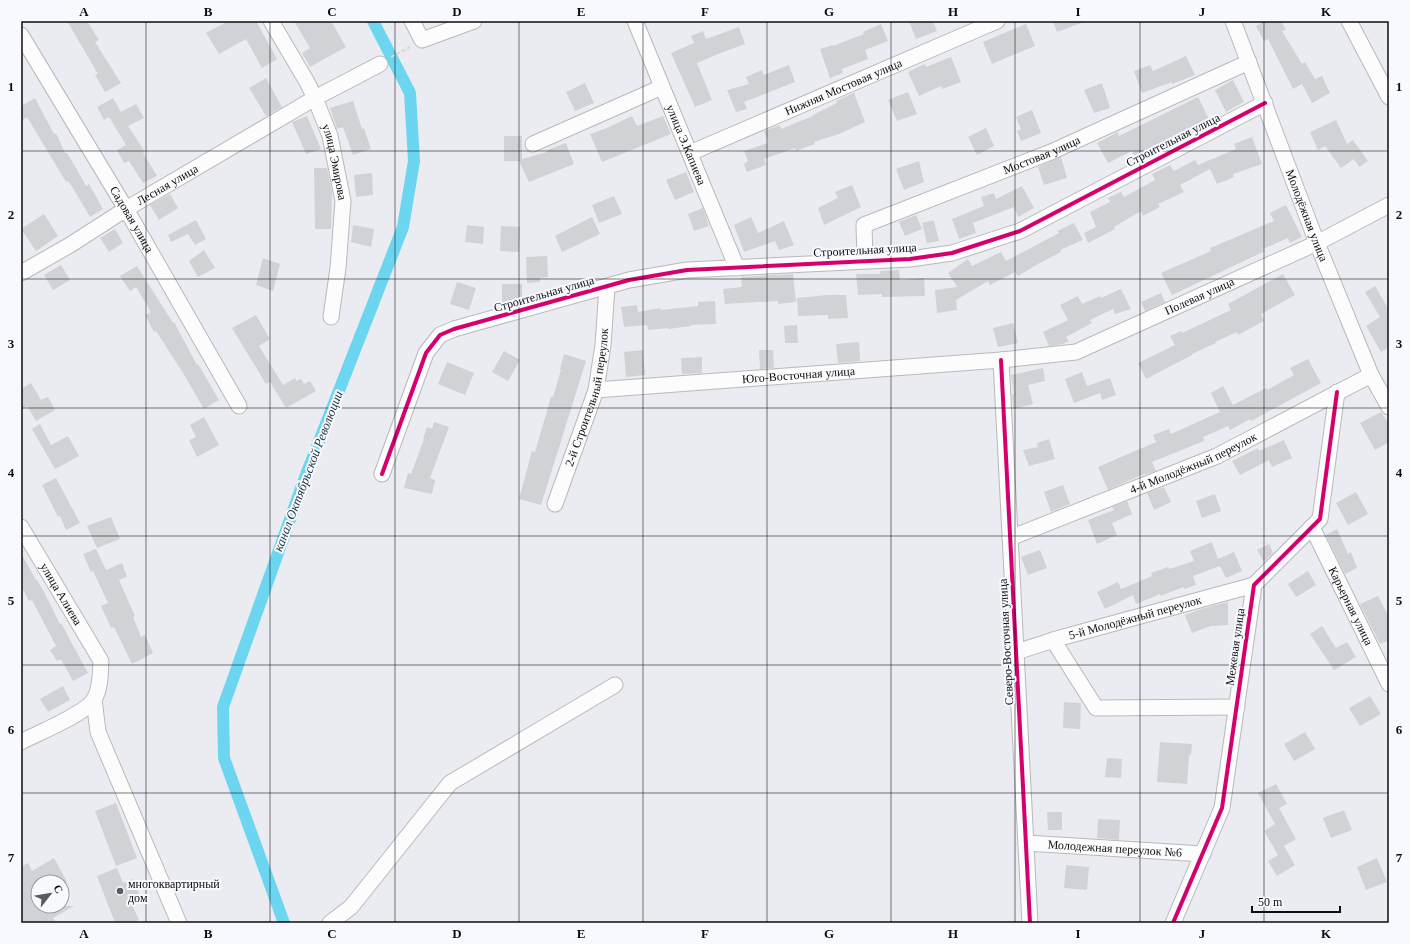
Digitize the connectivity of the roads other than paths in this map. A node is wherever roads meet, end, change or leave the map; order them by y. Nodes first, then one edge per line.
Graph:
1 (271, 21) edge
2 (412, 21) edge
3 (474, 21) edge
4 (635, 21) edge
5 (997, 21) edge
6 (1234, 21) edge
7 (1349, 21) edge
8 (21, 35) edge
9 (1249, 62) junction
10 (380, 64) road end
11 (662, 87) junction
12 (1389, 97) edge
13 (315, 98) junction
14 (1265, 103) junction
15 (533, 144) dead end
16 (690, 152) junction
17 (1389, 205) edge
18 (126, 209) junction
19 (1317, 243) junction
20 (865, 260) junction
21 (737, 268) junction
22 (21, 273) edge
23 (607, 287) junction
24 (331, 317) dead end
25 (1001, 360) junction
26 (1371, 375) junction
27 (596, 390) junction
28 (1337, 392) junction
29 (239, 406) dead end
30 (1389, 407) edge
31 (382, 474) dead end
32 (554, 504) dead end
33 (21, 527) edge
34 (1312, 528) junction
35 (1010, 538) junction
36 (1254, 586) junction
37 (1053, 640) junction
38 (1016, 652) junction
39 (1389, 684) edge
40 (615, 685) dead end
41 (94, 699) junction
42 (1237, 707) junction
43 (21, 742) edge
44 (1026, 844) junction
45 (1203, 854) junction
46 (179, 923) edge
47 (330, 923) edge
48 (1030, 923) edge
49 (1173, 923) edge

1 - 13 street, улица Эмирова
2 - 3 street
4 - 11 street, улица Э.Капиева
5 - 16 street, Нижняя Мостовая улица
6 - 9 street, Молодёжная улица
7 - 12 street
8 - 18 street, Садовая улица
9 - 14 street, Молодёжная улица
9 - 20 street, Мостовая улица
10 - 13 street, Лесная улица
11 - 15 street
11 - 16 street, улица Э.Капиева
13 - 18 street, Лесная улица
13 - 24 street, улица Эмирова
14 - 19 street, Молодёжная улица
14 - 20 street, Строительная улица
16 - 21 street, улица Э.Капиева
17 - 19 street, Полевая улица
18 - 22 street, Лесная улица
18 - 29 street, Садовая улица
19 - 25 street, Полевая улица
19 - 26 street, Молодёжная улица
20 - 21 street, Строительная улица
21 - 23 street, Строительная улица
23 - 27 street, 2-й Строительный переулок
23 - 31 street, Строительная улица
25 - 27 street, Юго-Восточная улица
25 - 35 street, Северо-Восточная улица
26 - 28 street, 4-й Молодёжный переулок
26 - 30 street, Молодёжная улица
27 - 32 street, 2-й Строительный переулок
28 - 34 street
28 - 35 street, 4-й Молодёжный переулок
33 - 41 street, улица Алиева
34 - 36 street
34 - 39 street, Карьерная улица
35 - 38 street, Северо-Восточная улица
36 - 37 street, 5-й Молодёжный переулок
36 - 42 street, Межевая улица
37 - 38 street, 5-й Молодёжный переулок
37 - 42 street
38 - 44 street, Северо-Восточная улица
40 - 47 street
41 - 43 street
41 - 46 street
42 - 45 street, Межевая улица
44 - 45 street, Молодежная переулок №6
44 - 48 street, Северо-Восточная улица
45 - 49 street, Межевая улица

